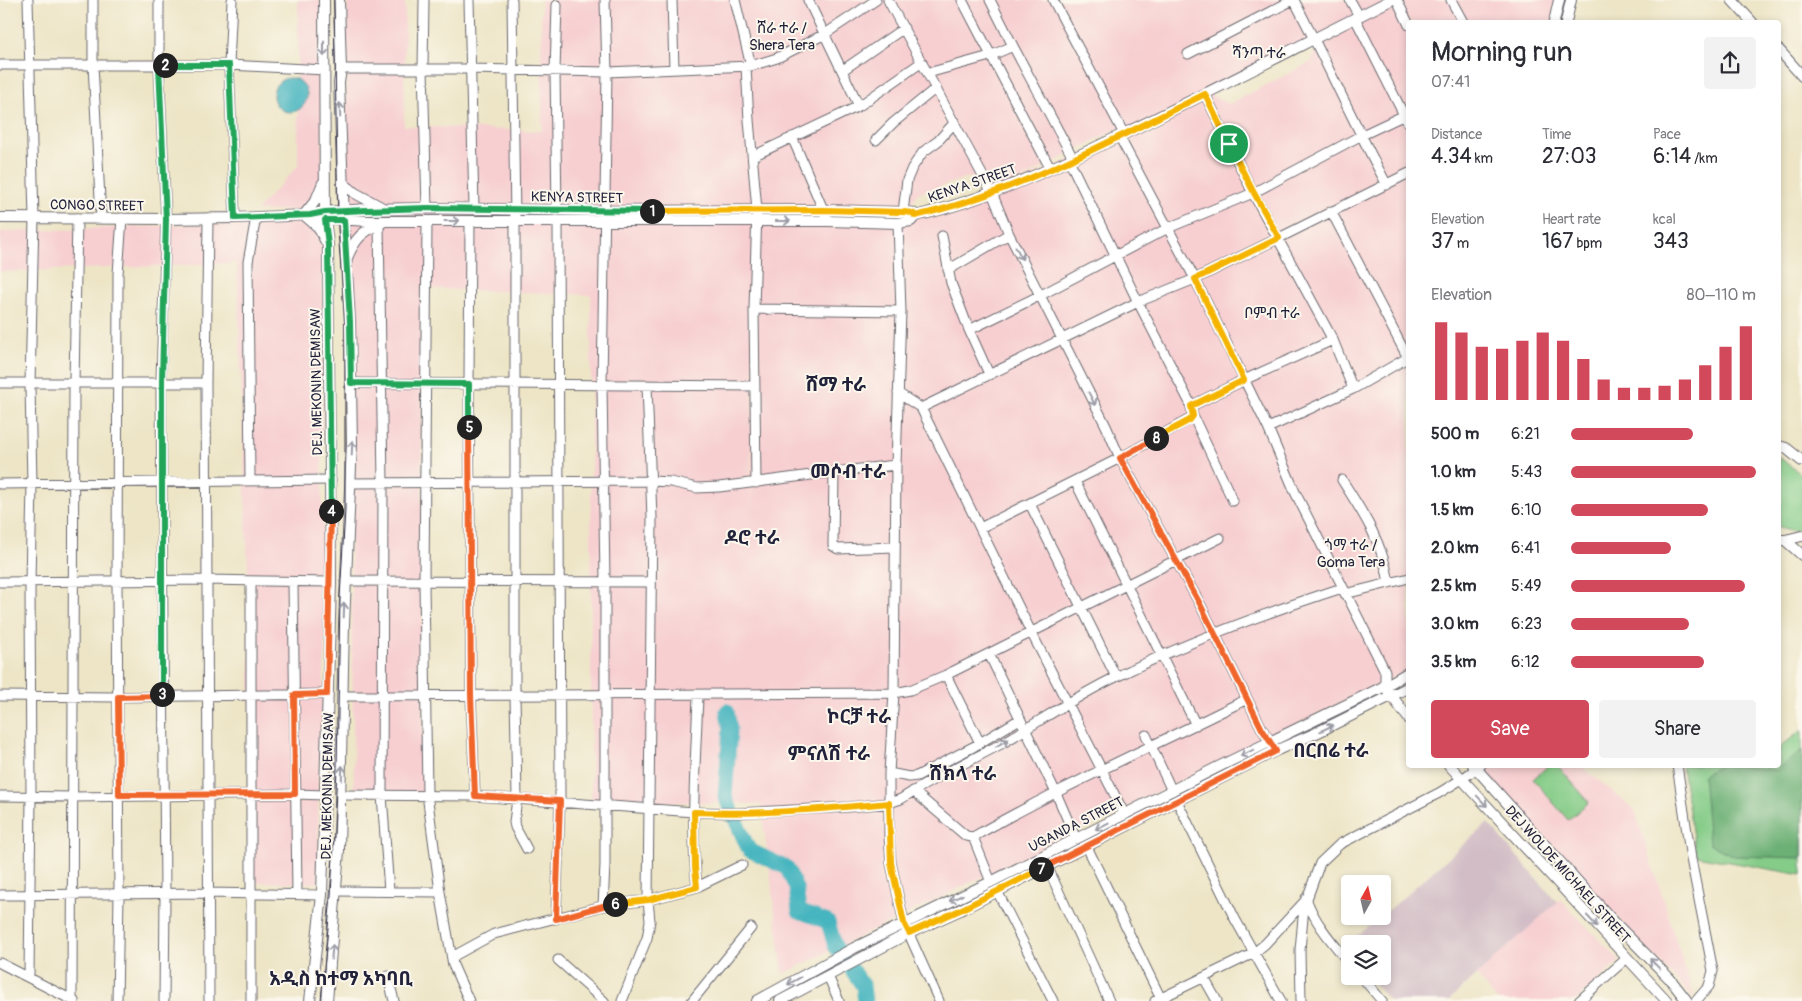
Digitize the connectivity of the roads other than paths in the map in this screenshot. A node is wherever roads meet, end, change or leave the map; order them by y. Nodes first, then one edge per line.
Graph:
1 (28, 0) edge
2 (93, 0) edge
3 (159, 0) edge
4 (232, 0) edge
5 (324, 0) edge
6 (339, 0) edge
7 (424, 0) edge
8 (469, 0) edge
9 (512, 0) edge
10 (605, 0) edge
11 (672, 0) edge
12 (735, 0) edge
13 (808, 0) edge
14 (876, 0) edge
15 (888, 0) edge
16 (962, 0) edge
17 (990, 0) edge
18 (1053, 0) edge
19 (1294, 0) edge
20 (1350, 0) edge
21 (1390, 0) edge
22 (1397, 0) edge
23 (1451, 0) edge
24 (1559, 0) edge
25 (1571, 0) edge
26 (1732, 0) edge
27 (557, 5) dead end
28 (1357, 17) junction
29 (1407, 20) edge
30 (1462, 20) edge
31 (1554, 20) edge
32 (1566, 20) edge
33 (1750, 20) edge
34 (904, 28) junction
35 (825, 34) junction
36 (1314, 38) junction
37 (1013, 46) junction
38 (1781, 52) edge
39 (1188, 54) dead end
40 (990, 56) junction
41 (922, 62) junction
42 (29, 64) junction
43 (0, 65) edge
44 (93, 65) junction
45 (229, 65) junction
46 (159, 66) junction
47 (749, 67) junction
48 (674, 68) junction
49 (341, 69) junction
50 (469, 69) junction
51 (324, 70) junction
52 (423, 70) junction
53 (512, 70) junction
54 (843, 70) junction
55 (555, 71) junction
56 (607, 72) junction
57 (928, 73) junction
58 (1802, 76) edge
59 (936, 88) junction
60 (1205, 94) junction
61 (859, 106) junction
62 (1406, 114) edge
63 (955, 122) junction
64 (1121, 135) junction
65 (1360, 136) junction
66 (792, 138) junction
67 (876, 140) dead end
68 (752, 156) junction
69 (1071, 159) junction
70 (1050, 168) junction
71 (1406, 175) edge
72 (326, 177) junction
73 (342, 182) junction
74 (1387, 185) junction
75 (992, 193) junction
76 (1254, 193) junction
77 (427, 208) junction
78 (474, 208) junction
79 (387, 209) junction
80 (515, 209) junction
81 (824, 210) junction
82 (1331, 210) junction
83 (903, 212) junction
84 (307, 215) junction
85 (344, 215) junction
86 (325, 216) junction
87 (558, 216) junction
88 (605, 216) junction
89 (757, 216) junction
90 (915, 216) junction
91 (256, 217) junction
92 (0, 218) edge
93 (34, 218) junction
94 (77, 218) junction
95 (102, 218) junction
96 (122, 218) junction
97 (208, 218) junction
98 (235, 218) junction
99 (166, 219) junction
100 (427, 221) junction
101 (470, 221) junction
102 (515, 221) junction
103 (828, 221) junction
104 (382, 222) junction
105 (898, 223) junction
106 (1168, 228) junction
107 (1009, 234) junction
108 (942, 236) dead end
109 (1279, 238) junction
110 (328, 245) junction
111 (1116, 256) junction
112 (346, 259) junction
113 (948, 270) junction
114 (1195, 279) junction
115 (1041, 295) junction
116 (1138, 302) junction
117 (754, 309) junction
118 (900, 311) junction
119 (969, 330) junction
120 (1062, 338) junction
121 (1333, 340) junction
122 (1406, 353) edge
123 (1406, 358) edge
124 (989, 374) junction
125 (1244, 380) junction
126 (162, 382) junction
127 (206, 383) junction
128 (351, 383) junction
129 (382, 383) junction
130 (0, 384) edge
131 (74, 384) junction
132 (117, 384) junction
133 (424, 384) junction
134 (469, 384) junction
135 (514, 384) junction
136 (560, 384) junction
137 (30, 385) junction
138 (602, 385) junction
139 (647, 385) junction
140 (754, 386) junction
141 (1353, 389) junction
142 (898, 393) junction
143 (1191, 406) junction
144 (921, 408) junction
145 (1193, 416) junction
146 (1268, 428) junction
147 (1781, 447) edge
148 (1120, 458) junction
149 (1802, 461) edge
150 (896, 465) junction
151 (834, 472) junction
152 (250, 480) junction
153 (331, 480) junction
154 (1342, 480) dead end
155 (207, 481) junction
156 (603, 481) junction
157 (651, 481) junction
158 (1075, 481) junction
159 (117, 482) junction
160 (162, 482) junction
161 (470, 482) junction
162 (514, 482) junction
163 (559, 482) junction
164 (74, 483) junction
165 (350, 483) junction
166 (383, 483) junction
167 (425, 483) junction
168 (756, 483) junction
169 (0, 484) edge
170 (32, 484) junction
171 (1233, 501) dead end
172 (1030, 504) junction
173 (980, 528) junction
174 (1802, 536) edge
175 (1220, 538) dead end
176 (1782, 540) edge
177 (895, 547) junction
178 (1802, 555) edge
179 (1176, 561) junction
180 (1406, 579) edge
181 (207, 580) junction
182 (73, 581) junction
183 (117, 581) junction
184 (162, 581) junction
185 (251, 581) junction
186 (345, 581) junction
187 (382, 581) junction
188 (471, 581) junction
189 (0, 582) edge
190 (30, 582) junction
191 (293, 582) junction
192 (331, 582) junction
193 (424, 582) junction
194 (514, 582) junction
195 (559, 582) junction
196 (605, 582) junction
197 (651, 582) junction
198 (1389, 583) junction
199 (1126, 584) junction
200 (1344, 591) junction
201 (1081, 607) junction
202 (1031, 632) junction
203 (1214, 632) junction
204 (989, 654) junction
205 (1161, 657) junction
206 (1385, 671) junction
207 (1406, 674) edge
208 (946, 675) junction
209 (1116, 677) junction
210 (1399, 678) junction
211 (1385, 686) junction
212 (1406, 687) edge
213 (1406, 691) edge
214 (894, 693) junction
215 (327, 694) junction
216 (251, 695) junction
217 (294, 695) junction
218 (471, 695) junction
219 (515, 695) junction
220 (560, 695) junction
221 (604, 695) junction
222 (650, 695) junction
223 (698, 695) junction
224 (0, 696) edge
225 (73, 696) junction
226 (162, 696) junction
227 (207, 696) junction
228 (342, 696) junction
229 (381, 696) junction
230 (426, 696) junction
231 (1391, 696) junction
232 (30, 697) junction
233 (118, 697) junction
234 (1247, 699) junction
235 (1067, 704) junction
236 (1406, 714) edge
237 (1020, 719) junction
238 (1196, 725) junction
239 (1025, 730) junction
240 (1146, 736) dead end
241 (1271, 741) junction
242 (977, 745) junction
243 (1151, 747) junction
244 (1276, 751) junction
245 (978, 756) junction
246 (1452, 768) edge
247 (1474, 768) edge
248 (1478, 768) edge
249 (1678, 768) edge
250 (1102, 769) junction
251 (889, 773) junction
252 (914, 777) junction
253 (1462, 780) junction
254 (916, 789) junction
255 (1172, 791) junction
256 (1056, 793) junction
257 (163, 794) junction
258 (207, 794) junction
259 (251, 794) junction
260 (295, 794) junction
261 (427, 794) junction
262 (119, 795) junction
263 (325, 795) junction
264 (341, 795) junction
265 (382, 795) junction
266 (0, 796) edge
267 (31, 796) junction
268 (475, 796) junction
269 (73, 797) junction
270 (517, 799) junction
271 (560, 801) junction
272 (1177, 801) junction
273 (889, 803) junction
274 (604, 805) junction
275 (649, 807) junction
276 (694, 812) junction
277 (1125, 815) junction
278 (973, 838) junction
279 (1076, 839) junction
280 (1087, 847) junction
281 (527, 849) dead end
282 (742, 865) dead end
283 (1047, 866) junction
284 (1565, 867) junction
285 (1551, 877) junction
286 (991, 882) junction
287 (697, 887) junction
288 (337, 891) junction
289 (389, 891) junction
290 (997, 891) junction
291 (440, 892) junction
292 (208, 893) junction
293 (252, 894) junction
294 (297, 894) junction
295 (0, 895) edge
296 (73, 895) junction
297 (119, 895) junction
298 (165, 895) junction
299 (322, 895) junction
300 (30, 896) junction
301 (648, 900) junction
302 (1306, 900) junction
303 (603, 906) junction
304 (556, 919) junction
305 (904, 923) junction
306 (751, 928) dead end
307 (909, 933) junction
308 (1254, 953) junction
309 (1341, 953) edge
310 (452, 956) junction
311 (1627, 958) junction
312 (558, 960) dead end
313 (0, 963) edge
314 (833, 974) junction
315 (388, 976) dead end
316 (29, 977) junction
317 (1204, 978) junction
318 (1369, 985) edge
319 (1159, 1000) edge
320 (73, 1001) edge
321 (117, 1001) edge
322 (164, 1001) edge
323 (209, 1001) edge
324 (251, 1001) edge
325 (310, 1001) edge
326 (327, 1001) edge
327 (394, 1001) edge
328 (468, 1001) edge
329 (604, 1001) edge
330 (622, 1001) edge
331 (692, 1001) edge
332 (757, 1001) edge
333 (780, 1001) edge
334 (839, 1001) edge
335 (939, 1001) edge
336 (1053, 1001) edge
337 (1109, 1001) edge
338 (1217, 1001) edge
339 (1281, 1001) edge
340 (1301, 1001) edge
341 (1382, 1001) edge
342 (1580, 1001) edge
343 (1666, 1001) edge
344 (1687, 1001) edge
345 (1696, 1001) edge

1 - 42 street
2 - 44 street
3 - 46 street
4 - 45 street
5 -> 51 main road, DEJ. MEKONIN DEMISAW
6 - 49 main road, DEJ. MEKONIN DEMISAW
7 - 52 street
8 - 50 street
9 - 53 street
10 - 56 street
11 - 48 street
12 - 47 street
13 - 35 street
14 - 35 street
15 - 34 street
16 - 40 street
17 - 37 street
18 - 64 street
19 - 36 street
19 - 39 street
20 - 28 street
21 - 28 main road, KENYA STREET
22 - 29 street
23 - 30 street
24 - 31 main road
25 - 32 main road
26 - 33 main road
27 - 55 street
28 - 36 main road, KENYA STREET
28 - 62 street
34 - 41 street
34 - 54 street
35 - 47 street
35 - 54 street
36 - 60 main road, KENYA STREET
36 - 65 street
37 - 40 street
37 - 69 street
38 - 58 main road
40 - 57 street
40 - 70 street
41 - 57 street
41 - 61 street
42 - 43 street
42 - 44 street
42 - 93 street
44 - 46 street
44 - 95 street
45 - 46 street
45 - 51 street
45 - 98 street
46 - 99 street
47 - 48 street
47 - 68 street
48 - 56 street
49 - 52 street
73 -> 49 main road, DEJ. MEKONIN DEMISAW
50 - 52 street
50 - 53 street
50 - 78 street
51 - 72 main road, DEJ. MEKONIN DEMISAW
52 - 77 street
53 - 55 street
53 - 80 street
54 - 61 street
55 - 56 street
55 - 87 street
56 - 88 street
57 - 59 street
59 - 63 street
59 - 67 street
60 - 64 main road, KENYA STREET
60 - 76 street
61 - 66 street
62 - 65 street
63 - 75 street
63 - 83 street
64 - 69 main road, KENYA STREET
64 - 106 street
65 - 74 street
65 - 76 street
66 - 68 street
66 - 81 street
68 - 89 street
69 - 70 main road, KENYA STREET
69 - 111 street
70 - 75 main road, KENYA STREET
71 - 74 street
72 - 84 main road
72 - 86 main road, DEJ. MEKONIN DEMISAW
73 - 79 main road
73 - 85 main road, DEJ. MEKONIN DEMISAW
74 - 82 street
75 - 90 main road, KENYA STREET
75 - 107 street
76 - 106 street
76 - 109 street
77 - 78 main road, KENYA STREET
77 - 79 main road, KENYA STREET
78 - 80 main road, KENYA STREET
79 - 85 main road, KENYA STREET
80 - 87 main road, KENYA STREET
80 - 102 street
81 - 83 main road, KENYA STREET
81 - 89 main road, KENYA STREET
81 - 103 street
82 - 109 street
82 - 122 street
83 - 90 main road, KENYA STREET
84 - 86 main road
84 - 91 main road, CONGO STREET
84 - 110 main road
85 - 86 main road
85 - 104 main road
85 - 112 main road, DEJ. MEKONIN DEMISAW
86 - 110 main road, DEJ. MEKONIN DEMISAW
87 - 88 main road, KENYA STREET
87 - 102 main road
87 - 136 street
88 - 89 main road, KENYA STREET
88 - 138 street
89 -> 103 main road
89 - 117 street
90 - 105 main road
91 - 98 main road, CONGO STREET
91 - 152 street
92 - 93 main road, CONGO STREET
93 - 94 main road, CONGO STREET
93 - 137 street
94 - 95 main road, CONGO STREET
94 - 131 street
95 - 96 main road, CONGO STREET
96 - 99 main road, CONGO STREET
96 - 132 street
97 - 98 main road, CONGO STREET
97 - 99 main road, CONGO STREET
97 - 127 street
99 - 126 street
100 -> 101 main road
100 - 104 main road
100 - 133 street
101 - 102 main road
101 - 134 street
102 - 135 street
103 - 105 main road
104 - 112 main road
104 - 129 street
105 - 118 street
106 - 111 street
106 - 114 street
107 - 113 street
107 -> 115 street
108 - 113 street
109 - 114 street
109 - 121 street
110 - 153 main road, DEJ. MEKONIN DEMISAW
111 - 115 street
111 - 116 street
112 - 128 main road, DEJ. MEKONIN DEMISAW
113 - 119 street
114 - 116 street
114 - 125 street
115 - 119 street
115 - 120 street
116 - 120 street
116 - 143 street
117 - 118 street
117 - 140 street
118 - 142 street
119 - 124 street
120 - 124 street
120 -> 148 street
121 - 125 street
121 - 141 street
123 - 141 street
124 - 144 street
125 - 143 street
125 - 146 street
126 - 127 street
126 - 132 street
126 - 160 street
127 - 155 street
128 - 129 street
165 -> 128 main road, DEJ. MEKONIN DEMISAW
129 - 133 street
129 - 166 street
130 - 137 street
131 - 132 street
131 - 137 street
131 - 164 street
132 - 159 street
133 - 134 street
133 - 167 street
134 - 135 street
134 - 161 street
135 - 136 street
135 - 162 street
136 - 138 street
136 - 163 street
137 - 170 street
138 - 139 street
138 - 156 street
139 - 140 street
139 - 157 street
140 - 168 street
141 - 146 street
142 - 144 street
142 - 150 street
143 - 145 street
144 - 173 street
145 - 148 street
145 - 171 street
146 - 200 street
147 - 149 main road
148 - 158 street
148 - 179 street
150 - 151 street
150 - 177 street
151 - 168 street
151 - 177 street
152 - 153 street
152 - 155 street
153 - 192 main road, DEJ. MEKONIN DEMISAW
154 - 198 street
155 - 160 street
155 - 181 street
156 - 157 street
156 - 163 street
156 - 196 street
157 - 168 street
157 - 197 street
158 - 172 street
158 - 199 street
159 - 160 street
159 - 164 street
159 - 183 street
160 - 184 street
161 - 162 street
161 - 167 street
161 - 188 street
162 - 163 street
162 - 194 street
163 - 195 street
164 - 170 street
164 - 182 street
165 - 166 street
165 - 186 main road, DEJ. MEKONIN DEMISAW
166 - 167 street
166 - 187 street
167 - 193 street
169 - 170 street
170 - 190 street
172 - 173 street
172 - 201 street
173 - 202 street
174 - 176 main road
175 - 179 street
176 - 178 main road
177 - 214 street
179 - 199 street
179 - 203 street
180 - 198 street
181 - 184 street
181 - 185 street
181 - 227 street
182 - 183 street
182 - 190 street
182 - 225 street
183 - 184 street
183 - 233 street
184 - 226 street
185 - 191 street
185 - 216 street
186 - 187 street
228 -> 186 main road, DEJ. MEKONIN DEMISAW
187 - 193 street
187 - 229 street
188 - 193 street
188 - 194 street
188 - 218 street
189 - 190 street
190 - 232 street
191 - 192 street
191 - 217 street
192 - 215 main road, DEJ. MEKONIN DEMISAW
193 - 230 street
194 - 195 street
194 - 219 street
195 - 196 street
195 - 220 street
196 - 197 street
196 - 221 street
197 - 222 street
198 - 200 street
199 - 201 street
199 - 205 street
200 - 203 street
200 - 206 street
201 - 202 street
201 - 209 street
202 - 204 street
202 - 235 street
203 - 205 street
203 - 234 street
204 - 208 street
204 - 237 street
205 - 209 street
205 - 238 street
206 - 210 street
206 - 211 street
207 - 210 main road, UGANDA STREET
208 - 214 street
208 - 242 street
209 - 235 street
210 - 211 main road, UGANDA STREET
210 - 212 main road
211 - 231 main road
211 - 241 main road, UGANDA STREET
213 - 231 main road, UGANDA STREET
214 - 223 street
214 - 251 street
215 - 217 street
215 - 263 main road, DEJ. MEKONIN DEMISAW
216 - 217 street
216 - 227 street
216 - 259 street
217 - 260 street
218 - 219 street
218 - 230 street
218 - 268 street
219 - 220 street
219 - 270 street
220 - 221 street
220 - 271 street
221 - 222 street
221 - 274 street
222 - 223 street
222 - 275 street
223 - 276 street
224 - 232 street
225 - 232 street
225 - 233 street
225 - 269 street
226 - 227 street
226 - 233 street
226 - 257 street
227 - 258 street
228 - 229 street
264 -> 228 main road, DEJ. MEKONIN DEMISAW
229 - 230 street
229 - 265 street
230 - 261 street
231 - 236 main road
244 -> 231 main road, UGANDA STREET
232 - 267 street
233 - 262 street
234 - 238 street
234 - 241 street
235 - 239 street
235 - 250 street
237 - 239 street
237 - 242 street
238 - 243 street
245 -> 239 street
239 - 256 street
240 - 243 street
241 - 244 street
241 -> 255 main road, UGANDA STREET
242 - 245 street
242 - 252 street
243 - 250 street
243 - 255 street
244 - 272 main road, UGANDA STREET
245 - 254 street
246 - 253 main road, DEJ WOLDE MICHAEL STREET
247 - 253 street
248 - 284 main road, DEJ WOLDE MICHAEL STREET
249 - 345 street
250 - 256 street
250 - 277 street
251 - 252 street
251 - 273 street
252 - 254 street
253 -> 285 main road, DEJ WOLDE MICHAEL STREET
253 - 302 street
254 - 273 street
254 - 278 street
255 - 277 main road, UGANDA STREET
256 - 278 street
256 - 279 street
257 - 258 street
257 - 262 street
257 - 298 street
258 - 259 street
258 - 292 street
259 - 260 street
259 - 293 street
260 - 263 street
260 - 294 street
261 - 265 street
261 - 268 street
261 - 291 street
262 - 269 street
262 - 297 street
263 - 299 main road, DEJ. MEKONIN DEMISAW
264 - 265 street
264 - 288 main road, DEJ. MEKONIN DEMISAW
265 - 289 street
266 - 267 street
267 - 269 street
267 - 300 street
268 - 270 street
269 - 296 street
270 - 271 street
270 - 281 street
271 - 274 street
271 - 304 street
272 - 280 main road, UGANDA STREET
272 - 308 street
273 - 276 street
273 - 305 street
274 - 275 street
274 - 303 street
275 - 276 street
275 - 301 street
276 - 287 street
277 -> 279 main road, UGANDA STREET
278 - 286 street
279 - 286 main road, UGANDA STREET
280 - 283 main road, UGANDA STREET
280 - 319 street
282 - 287 street
283 - 290 main road, UGANDA STREET
283 - 337 street
284 - 285 main road
344 -> 284 main road, DEJ WOLDE MICHAEL STREET
285 -> 311 main road, DEJ WOLDE MICHAEL STREET
286 -> 305 main road, UGANDA STREET
287 - 301 street
288 - 289 street
326 -> 288 main road, DEJ. MEKONIN DEMISAW
289 - 291 street
290 - 307 main road, UGANDA STREET
290 - 336 street
291 - 310 street
292 - 293 street
292 - 298 street
292 - 323 street
293 - 294 street
293 - 324 street
294 - 299 street
295 - 300 street
296 - 297 street
296 - 300 street
296 - 320 street
297 - 298 street
297 - 321 street
298 - 322 street
299 - 325 main road, DEJ. MEKONIN DEMISAW
300 - 316 street
301 - 303 street
301 - 330 street
302 - 308 street
302 - 309 street
302 - 340 street
303 - 304 street
304 - 310 street
305 - 307 street
305 -> 332 main road, UGANDA STREET
306 - 331 street
307 - 314 main road, UGANDA STREET
307 - 335 street
308 - 317 street
308 - 339 street
310 - 328 street
311 - 342 street
311 - 343 main road, DEJ WOLDE MICHAEL STREET
312 - 329 street
313 - 316 street
314 - 333 main road, UGANDA STREET
314 - 334 street
315 - 327 street
316 - 320 street
317 - 319 street
317 - 338 street
318 - 341 street

